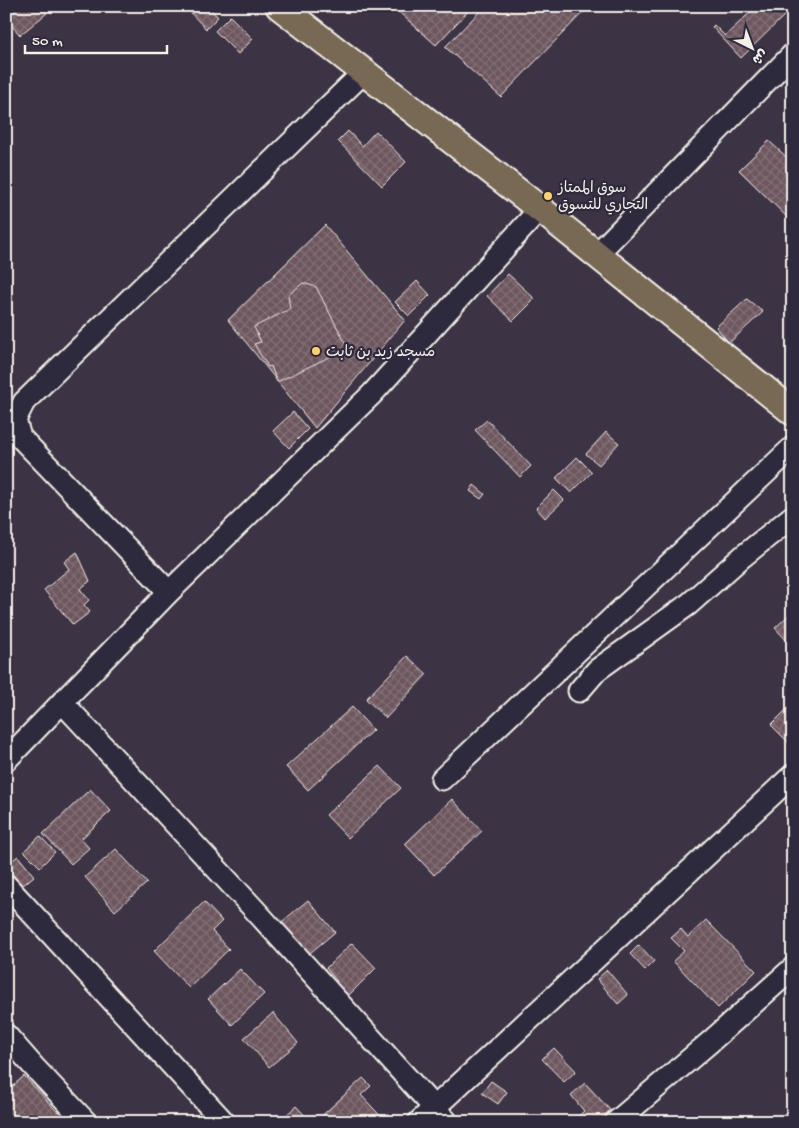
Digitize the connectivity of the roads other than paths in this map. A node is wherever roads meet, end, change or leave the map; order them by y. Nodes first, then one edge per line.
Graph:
1 (279, 6) edge
2 (793, 54) edge
3 (364, 72) junction
4 (540, 209) junction
5 (596, 255) junction
6 (793, 412) edge
7 (793, 447) edge
8 (793, 516) edge
9 (169, 592) junction
10 (579, 691) dead end
11 (62, 702) junction
12 (6, 760) edge
13 (793, 775) edge
14 (442, 779) dead end
15 (6, 885) edge
16 (793, 968) edge
17 (6, 1035) edge
18 (440, 1114) edge
19 (86, 1122) edge
20 (224, 1122) edge
21 (418, 1122) edge
22 (616, 1122) edge

1 - 3 main road
2 - 5 street
3 - 4 main road
3 - 9 street
4 - 5 main road
4 - 9 street
5 - 6 main road
7 - 14 street
8 - 10 street
9 - 11 street
11 - 12 street
11 - 18 street
13 - 18 street
15 - 20 street
16 - 22 street
17 - 19 street
18 - 21 street

